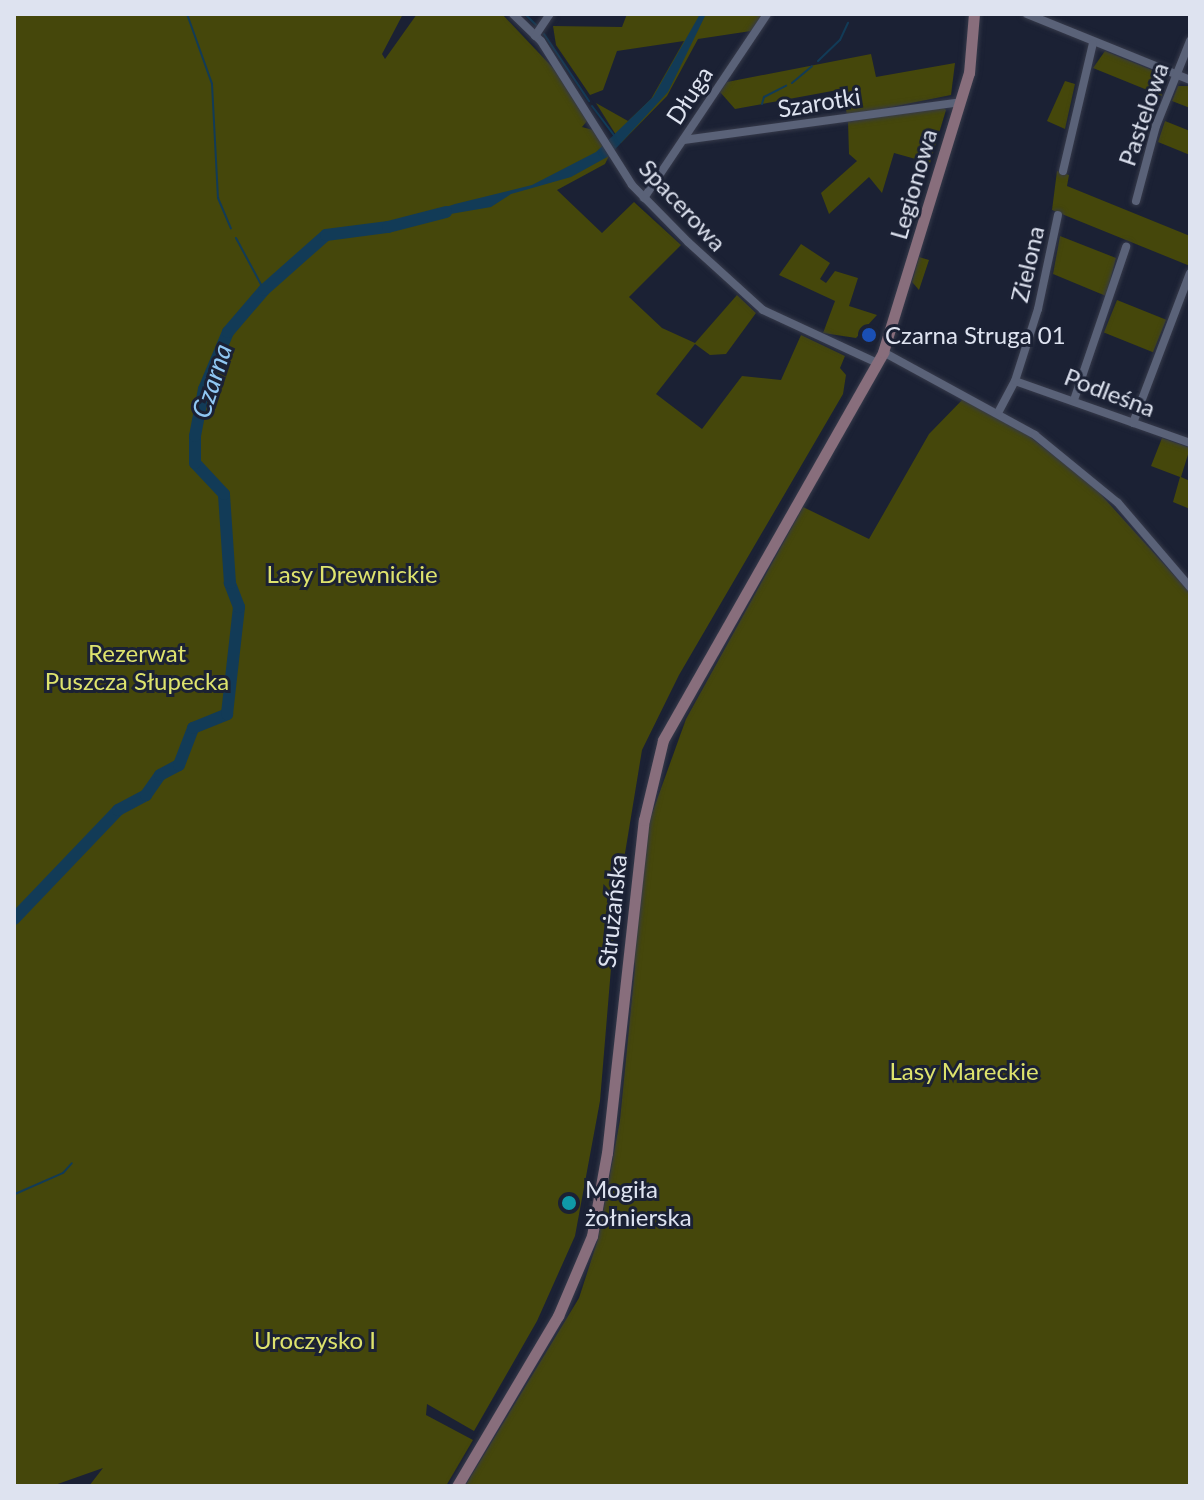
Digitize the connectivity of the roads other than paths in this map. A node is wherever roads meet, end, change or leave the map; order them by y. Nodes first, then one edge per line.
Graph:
1 (513, 14) edge
2 (550, 14) edge
3 (767, 14) edge
4 (974, 14) edge
5 (1027, 14) edge
6 (535, 36) junction
7 (1190, 41) edge
8 (1093, 43) junction
9 (1177, 75) junction
10 (1190, 80) edge
11 (960, 102) junction
12 (684, 140) junction
13 (1063, 171) dead end
14 (644, 198) junction
15 (1136, 201) dead end
16 (1058, 215) dead end
17 (1126, 247) dead end
18 (1190, 273) edge
19 (883, 352) junction
20 (877, 363) junction
21 (1015, 381) junction
22 (1074, 400) junction
23 (999, 411) junction
24 (1133, 423) junction
25 (1190, 443) edge
26 (1190, 587) edge
27 (457, 1486) edge

1 - 6 street, Spacerowa
2 - 6 street
3 - 12 street, Długa
4 - 11 main road, Legionowa
5 - 8 street
6 - 14 street, Spacerowa
7 - 9 street, Pastelowa
8 - 9 street
8 - 13 street
9 - 10 street
9 - 15 street, Pastelowa
11 - 12 street, Szarotki
11 - 19 main road, Legionowa
12 - 14 street, Długa
14 - 20 street, Spacerowa
16 - 21 street, Zielona
17 - 22 street
18 - 24 street
19 - 20 main road, Legionowa
19 - 23 street
20 - 27 main road, Strużańska
21 - 22 street, Podleśna
21 - 23 street, Zielona
22 - 24 street, Podleśna
23 - 26 street
24 - 25 street, Podleśna

